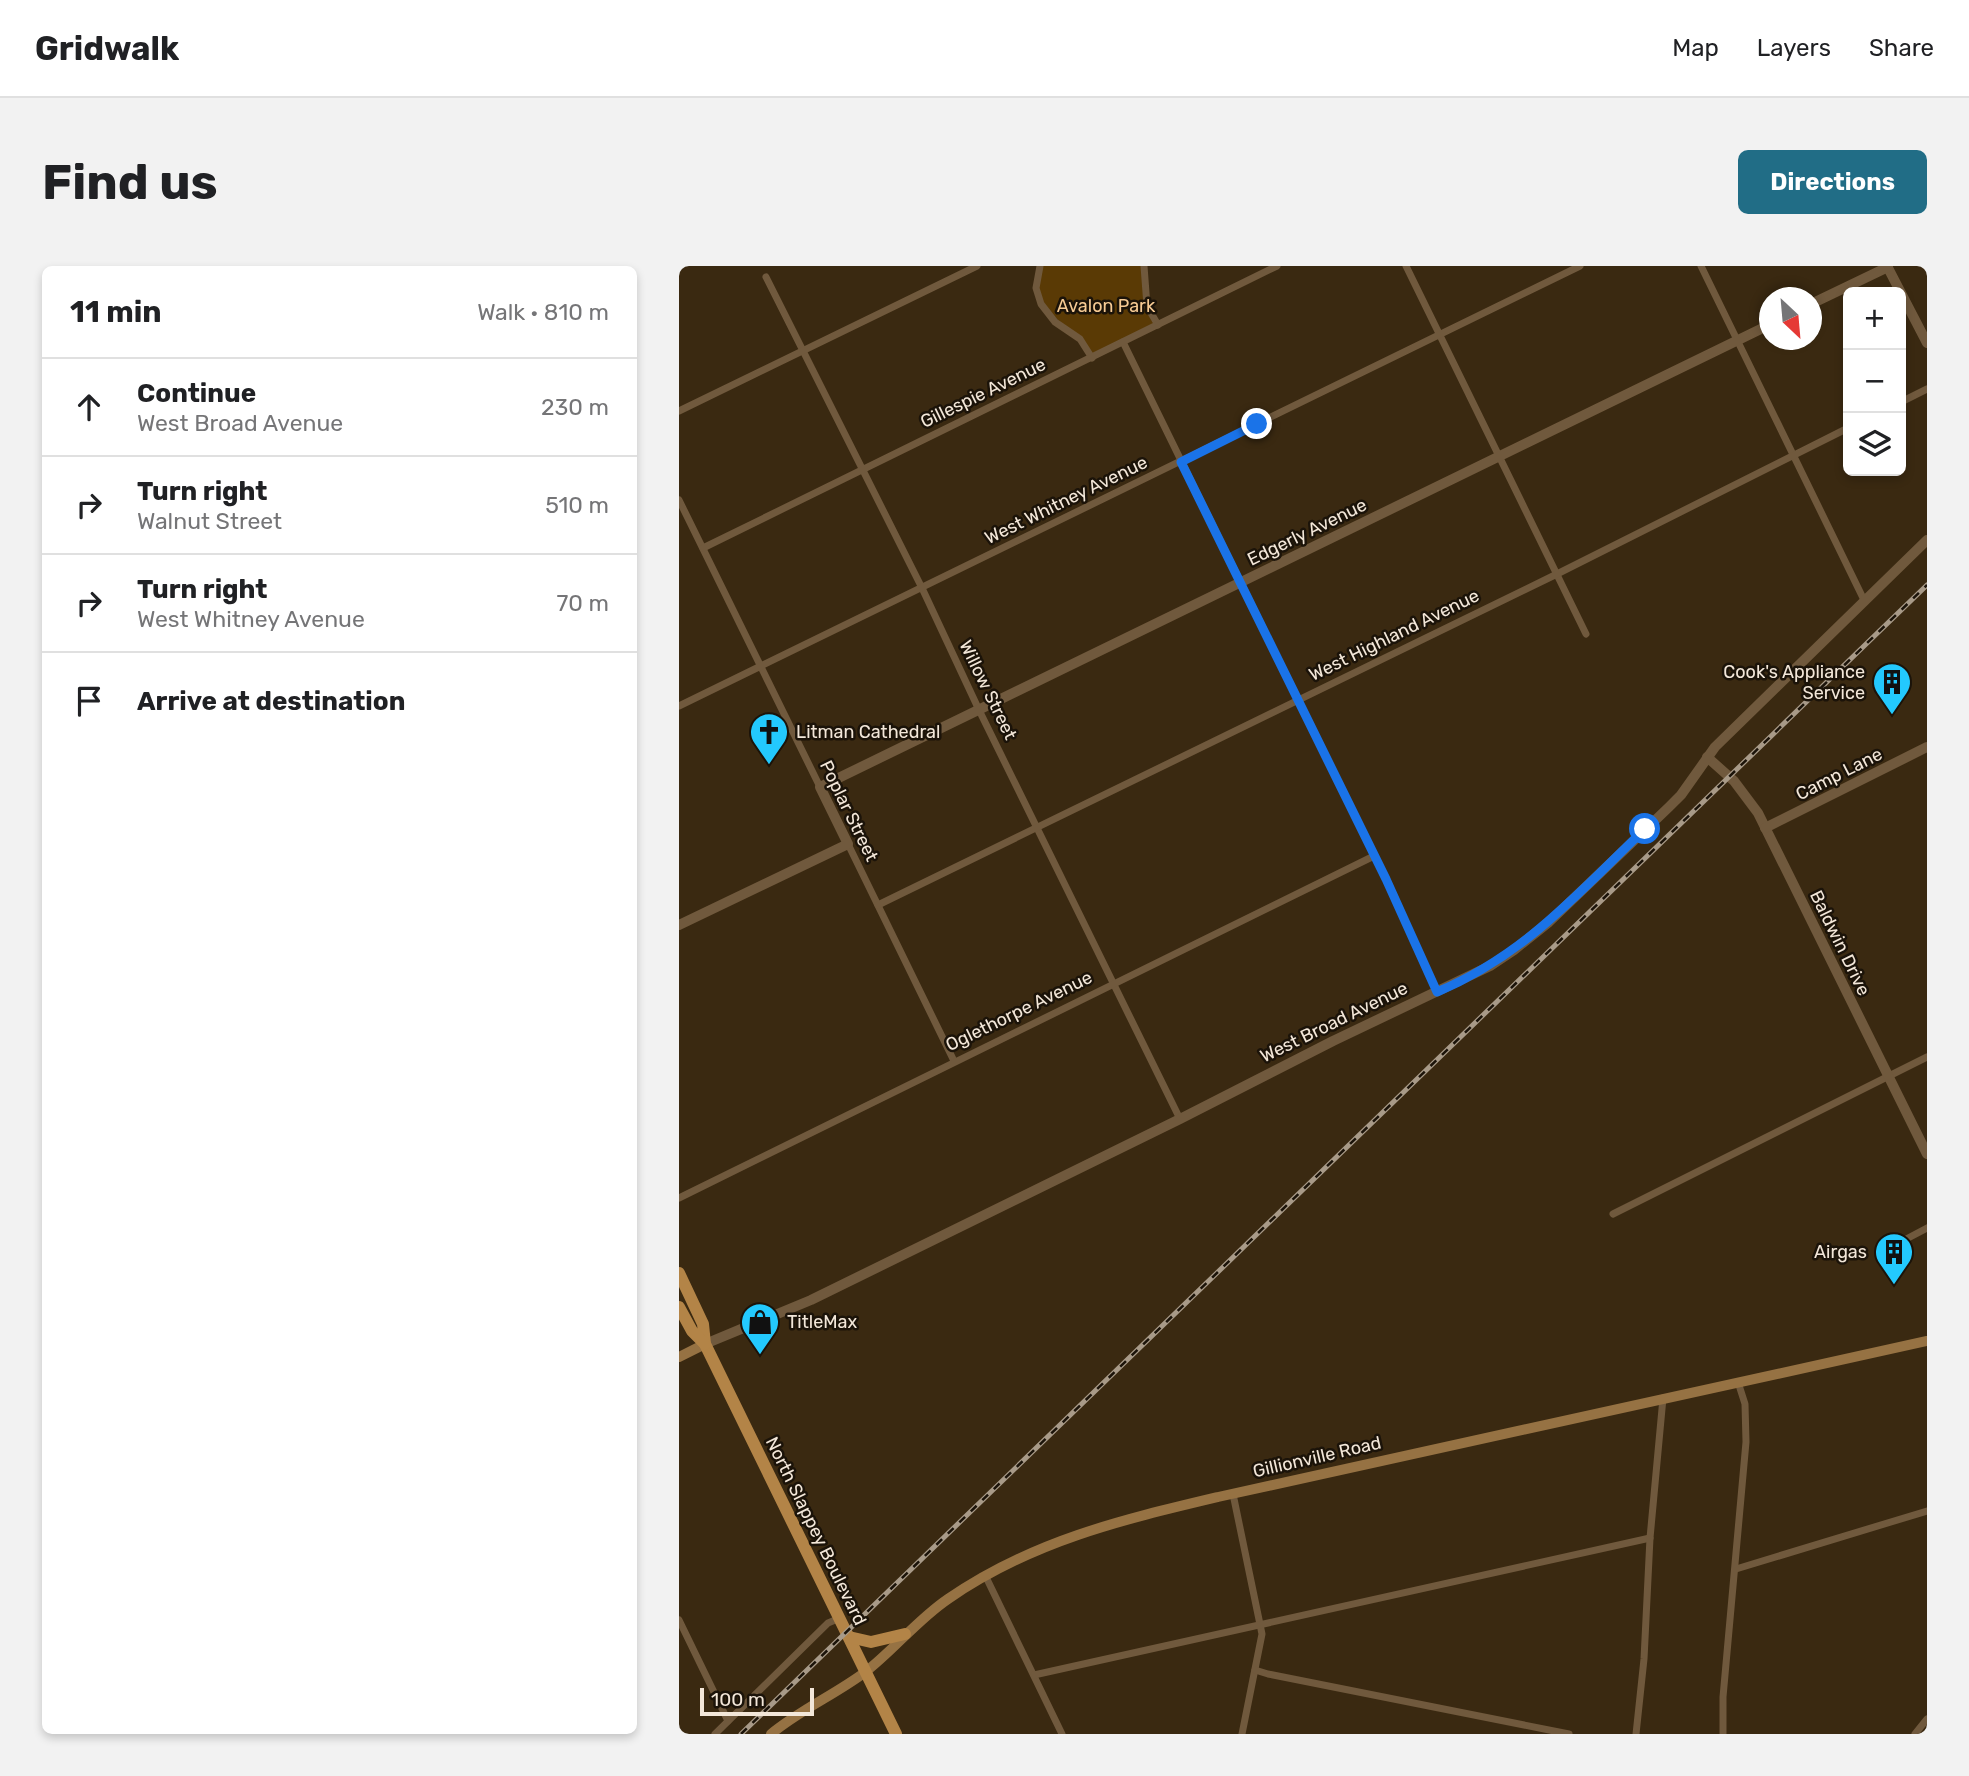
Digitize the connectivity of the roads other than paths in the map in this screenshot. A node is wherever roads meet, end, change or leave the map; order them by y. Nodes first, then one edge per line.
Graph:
1 (977, 266) edge
2 (1040, 266) edge
3 (1144, 266) edge
4 (1277, 266) edge
5 (1406, 266) edge
6 (1580, 266) edge
7 (1700, 266) edge
8 (1888, 266) edge
9 (766, 276) dead end
10 (1822, 299) edge
11 (1158, 325) junction
12 (1759, 330) edge
13 (1439, 335) junction
14 (1737, 340) junction
15 (1123, 342) junction
16 (1927, 343) edge
17 (803, 351) junction
18 (1092, 358) junction
19 (1927, 389) edge
20 (1906, 400) edge
21 (679, 411) edge
22 (1843, 430) edge
23 (1793, 455) junction
24 (1499, 456) junction
25 (1181, 462) junction
26 (862, 470) junction
27 (679, 500) edge
28 (687, 517) junction
29 (679, 521) edge
30 (1927, 540) edge
31 (703, 548) junction
32 (1557, 574) junction
33 (1240, 582) junction
34 (922, 588) junction
35 (1864, 600) junction
36 (1586, 634) dead end
37 (761, 667) junction
38 (1297, 700) junction
39 (679, 706) edge
40 (979, 710) junction
41 (1927, 747) edge
42 (1707, 757) junction
43 (820, 787) junction
44 (1038, 828) junction
45 (1765, 828) junction
46 (848, 844) junction
47 (1374, 856) junction
48 (878, 905) junction
49 (679, 925) edge
50 (1114, 982) junction
51 (1437, 992) junction
52 (1927, 1057) edge
53 (954, 1061) junction
54 (1888, 1076) junction
55 (1180, 1119) junction
56 (1927, 1154) edge
57 (679, 1198) edge
58 (1613, 1214) dead end
59 (1927, 1228) edge
60 (1893, 1246) dead end
61 (679, 1273) edge
62 (679, 1307) edge
63 (1927, 1341) edge
64 (705, 1344) junction
65 (679, 1357) edge
66 (1738, 1381) junction
67 (1663, 1398) junction
68 (1233, 1494) junction
69 (1927, 1511) edge
70 (1650, 1538) junction
71 (1736, 1569) junction
72 (985, 1575) junction
73 (840, 1618) junction
74 (679, 1620) edge
75 (1262, 1624) junction
76 (905, 1634) junction
77 (849, 1637) junction
78 (1255, 1670) junction
79 (866, 1672) junction
80 (1034, 1675) junction
81 (1927, 1719) edge
82 (728, 1721) junction
83 (715, 1734) edge
84 (771, 1734) edge
85 (896, 1734) edge
86 (1062, 1734) edge
87 (1242, 1734) edge
88 (1570, 1734) edge
89 (1636, 1734) edge
90 (1723, 1734) edge
91 (1915, 1734) edge

1 - 17 street
2 - 18 street
3 - 11 street
4 - 11 street, Gillespie Avenue
5 - 13 street
6 - 13 street, West Whitney Avenue
7 - 14 street
8 - 10 street
8 - 16 street
9 - 17 street, Willow Street
11 - 15 street, Gillespie Avenue
12 - 14 street, Edgerly Avenue
13 - 24 street
13 - 25 street, West Whitney Avenue
14 - 23 street
14 - 24 street, Edgerly Avenue
15 - 18 street, Gillespie Avenue
15 - 25 street
17 - 21 street
17 - 26 street, Willow Street
18 - 26 street, Gillespie Avenue
19 - 20 street
22 - 23 street, West Highland Avenue
23 - 32 street, West Highland Avenue
23 - 35 street
24 - 32 street
24 - 33 street, Edgerly Avenue
25 - 33 street
25 - 34 street, West Whitney Avenue
26 - 31 street, Gillespie Avenue
26 - 34 street, Willow Street
27 - 28 street, Poplar Street
28 - 29 street
28 - 31 street, Poplar Street
30 - 35 street, West Broad Avenue
31 - 37 street, Poplar Street
32 - 36 street
32 - 38 street, West Highland Avenue
33 - 38 street
33 - 40 street, Edgerly Avenue
34 - 37 street, West Whitney Avenue
34 - 40 street, Willow Street
35 - 42 street, West Broad Avenue
37 - 39 street, West Whitney Avenue
37 - 43 street, Poplar Street
38 - 44 street, West Highland Avenue
38 - 47 street
40 - 43 street, Edgerly Avenue
40 - 44 street, Willow Street
41 - 45 street, Camp Lane
42 - 45 street, Baldwin Drive
42 - 51 street, West Broad Avenue
43 - 46 street, Poplar Street
44 - 48 street, West Highland Avenue
44 - 50 street, Willow Street
45 - 54 street, Baldwin Drive
46 - 48 street, Poplar Street
46 - 49 street
47 - 50 street, Oglethorpe Avenue
47 - 51 street
48 - 53 street, Poplar Street
50 - 53 street, Oglethorpe Avenue
50 - 55 street, Willow Street
51 - 55 street, West Broad Avenue
52 - 54 street
53 - 57 street, Oglethorpe Avenue
54 - 56 street, Baldwin Drive
54 - 58 street
55 - 64 street, West Broad Avenue
59 - 60 street
61 - 64 main road, North Slappey Boulevard
62 - 64 main road, North Slappey Boulevard
63 - 66 main road, Gillionville Road
64 - 65 main road, West Broad Avenue
64 - 73 main road, North Slappey Boulevard
66 - 67 main road, Gillionville Road
66 - 71 street
67 - 68 main road, Gillionville Road
67 - 70 street
68 - 72 main road, Gillionville Road
68 - 75 street
69 - 71 street
70 - 75 street
70 - 89 street
71 - 90 street
72 - 76 main road, Gillionville Road
72 - 80 street
73 - 77 main road, North Slappey Boulevard
73 - 82 street
74 - 82 street
75 - 78 street
75 - 80 street
76 - 77 main road
76 - 79 main road, Gillionville Road
77 - 79 main road, North Slappey Boulevard
78 - 87 street
78 - 88 street
79 - 84 main road, Gillionville Road
79 - 85 main road, North Slappey Boulevard
80 - 86 street
81 - 91 street
82 - 83 street

